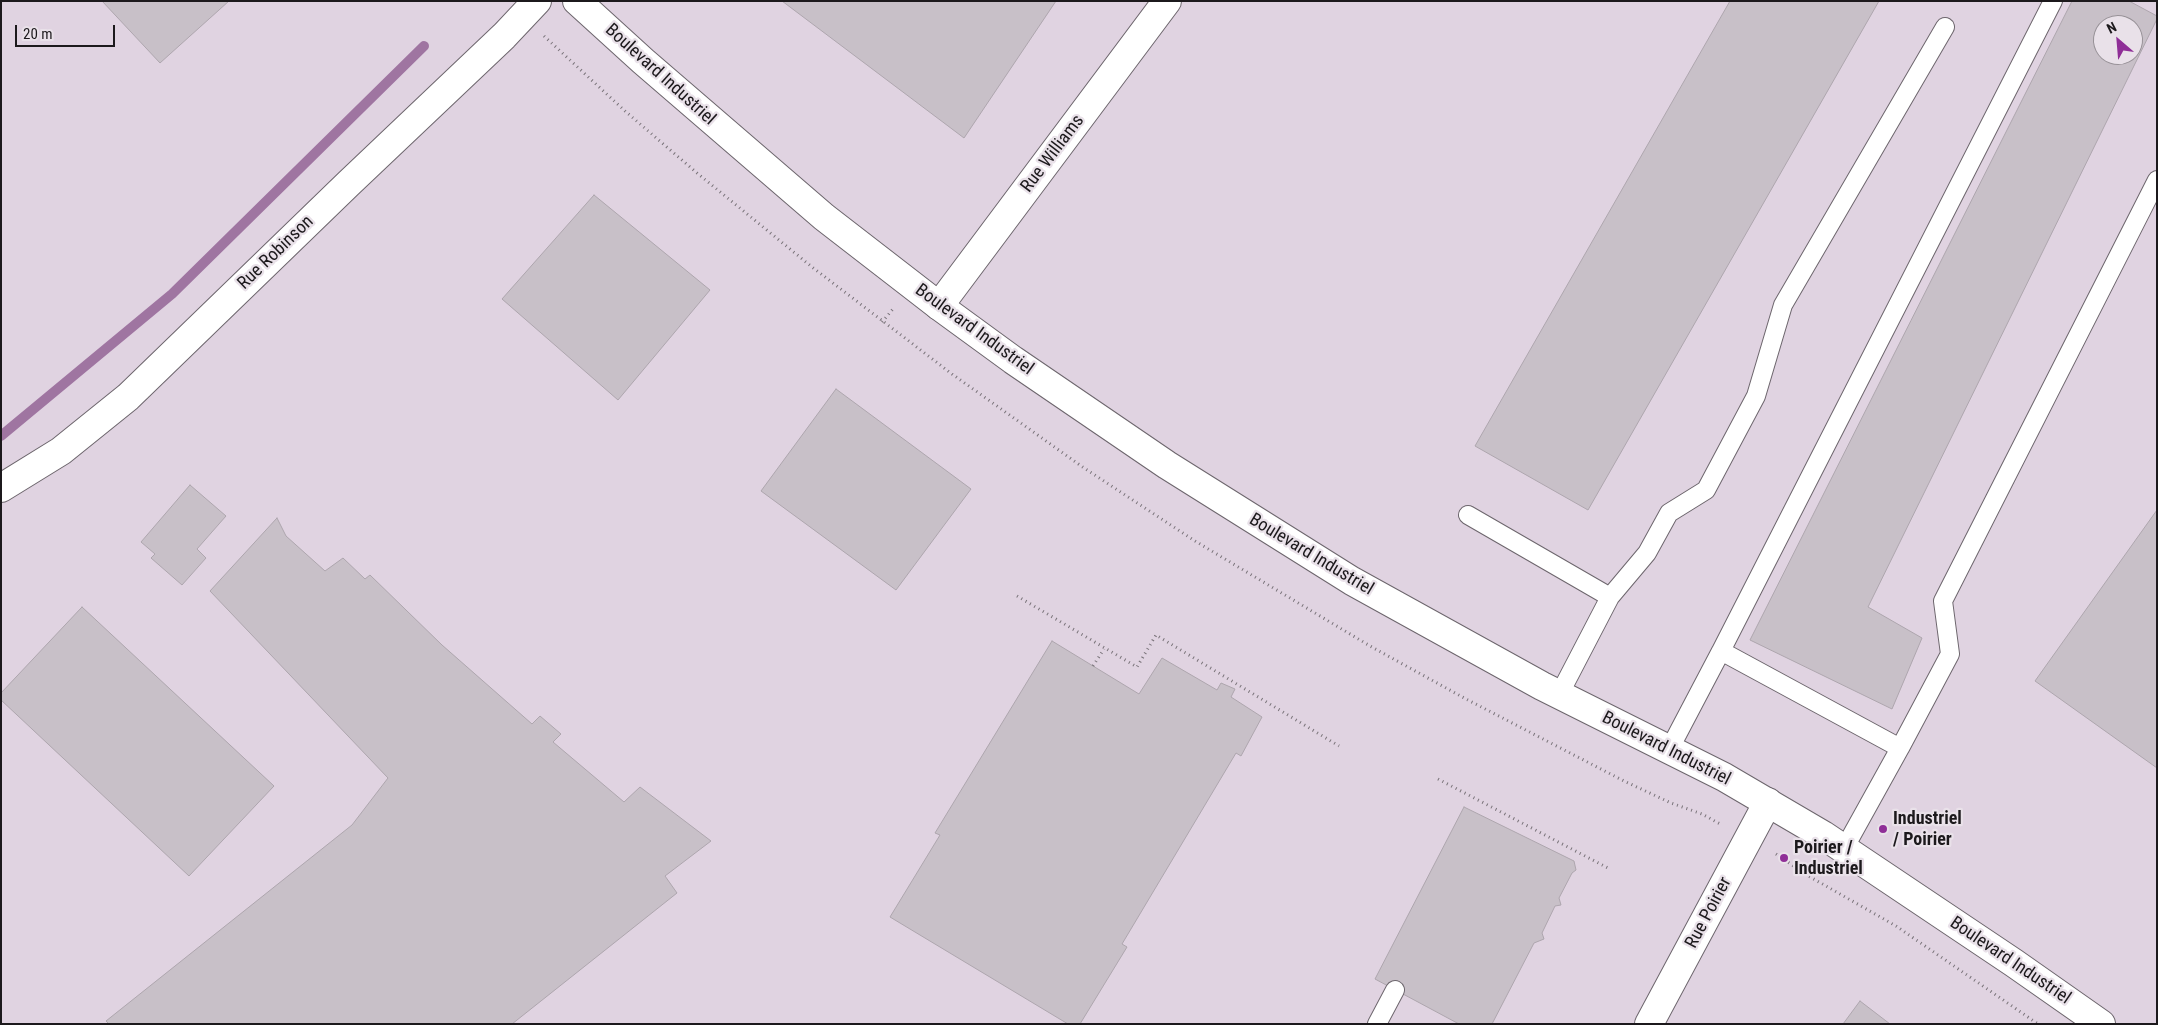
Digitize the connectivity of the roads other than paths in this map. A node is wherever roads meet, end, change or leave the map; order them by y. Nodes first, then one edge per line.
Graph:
1 (537, 1) edge
2 (578, 1) edge
3 (1167, 1) edge
4 (2052, 1) edge
5 (1945, 27) dead end
6 (2157, 180) edge
7 (939, 306) junction
8 (1, 488) edge
9 (1468, 515) dead end
10 (1610, 597) junction
11 (1722, 651) junction
12 (1559, 694) junction
13 (1900, 748) junction
14 (1669, 750) junction
15 (1768, 802) junction
16 (1844, 849) junction
17 (1394, 990) dead end
18 (1377, 1024) edge
19 (1649, 1024) edge
20 (2101, 1024) edge

1 - 8 street, Rue Robinson
2 - 7 street, Boulevard Industriel
3 - 7 street, Rue Williams
4 - 11 lane
5 - 10 lane
6 - 13 lane
7 - 12 street, Boulevard Industriel
9 - 10 lane
10 - 12 lane
11 - 13 lane
11 - 14 lane
12 - 14 street, Boulevard Industriel
13 - 16 lane
14 - 15 street, Boulevard Industriel
15 - 16 street, Boulevard Industriel
15 - 19 street, Rue Poirier
16 - 20 street, Boulevard Industriel
17 - 18 lane

